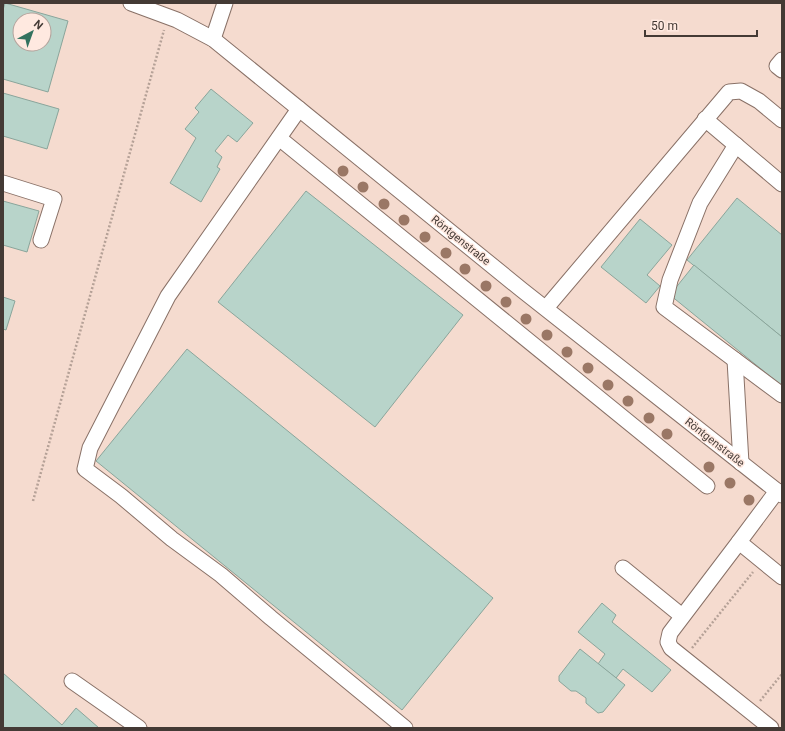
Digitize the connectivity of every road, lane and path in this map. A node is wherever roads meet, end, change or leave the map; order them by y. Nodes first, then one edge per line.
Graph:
1 (131, 3) edge
2 (225, 3) edge
3 (168, 16) junction
4 (213, 39) junction
5 (782, 60) edge
6 (782, 70) edge
7 (299, 109) junction
8 (705, 119) junction
9 (782, 120) edge
10 (279, 138) junction
11 (736, 145) junction
12 (3, 183) edge
13 (782, 184) edge
14 (41, 240) dead end
15 (546, 308) junction
16 (735, 360) junction
17 (782, 394) edge
18 (741, 463) junction
19 (707, 486) dead end
20 (779, 493) edge
21 (34, 501) dead end
22 (739, 542) junction
23 (762, 561) junction
24 (623, 568) dead end
25 (782, 577) edge
26 (682, 616) junction
27 (684, 658) junction
28 (782, 674) edge
29 (72, 681) dead end
30 (751, 712) junction
31 (139, 728) edge
32 (406, 728) edge
33 (771, 728) edge

1 - 3 street, Röntgenstraße
2 - 4 street
3 - 4 street, Röntgenstraße
3 - 21 path
4 - 7 street, Röntgenstraße
5 - 6 street
7 - 10 street
7 - 15 street, Röntgenstraße
8 - 9 street
8 - 11 street
8 - 15 street
10 - 19 street
10 - 32 street
11 - 13 street
11 - 16 street
12 - 14 street
15 - 18 street, Röntgenstraße
16 - 17 street
16 - 18 street
18 - 20 street, Röntgenstraße
20 - 22 street
22 - 23 street
22 - 26 street
23 - 25 street
23 - 27 path
24 - 26 street
26 - 27 street
27 - 30 street
28 - 30 path
29 - 31 street
30 - 33 street

